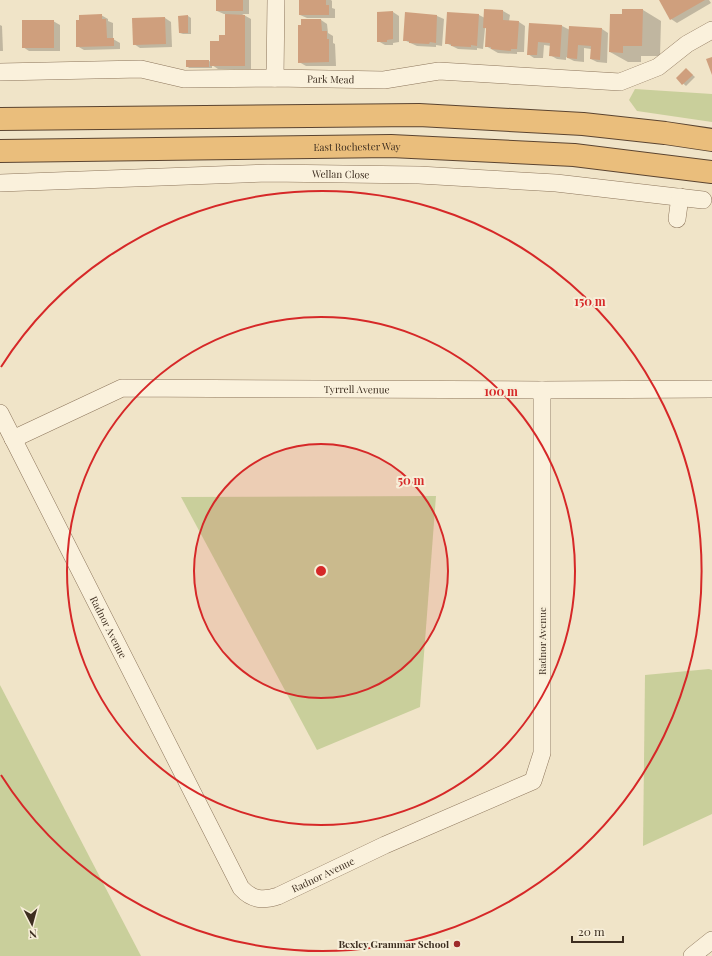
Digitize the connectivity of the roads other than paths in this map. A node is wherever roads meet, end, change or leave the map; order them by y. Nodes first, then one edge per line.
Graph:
1 (276, 0) edge
2 (712, 30) edge
3 (0, 72) edge
4 (275, 78) junction
5 (0, 119) edge
6 (712, 140) edge
7 (0, 151) edge
8 (712, 172) edge
9 (0, 183) edge
10 (680, 197) junction
11 (703, 200) dead end
12 (677, 219) dead end
13 (712, 389) edge
14 (542, 390) junction
15 (0, 413) edge
16 (13, 439) junction
17 (712, 940) edge
18 (692, 956) edge

1 - 4 street
2 - 4 street, Park Mead
3 - 4 street, Park Mead
5 - 6 highway
7 - 8 highway, East Rochester Way
9 - 10 street, Wellan Close
10 - 11 street, Wellan Close
10 - 12 street
13 - 14 street, Tyrrell Avenue
14 - 16 street, Tyrrell Avenue
14 - 16 street, Radnor Avenue
15 - 16 street, Radnor Avenue
17 - 18 street

